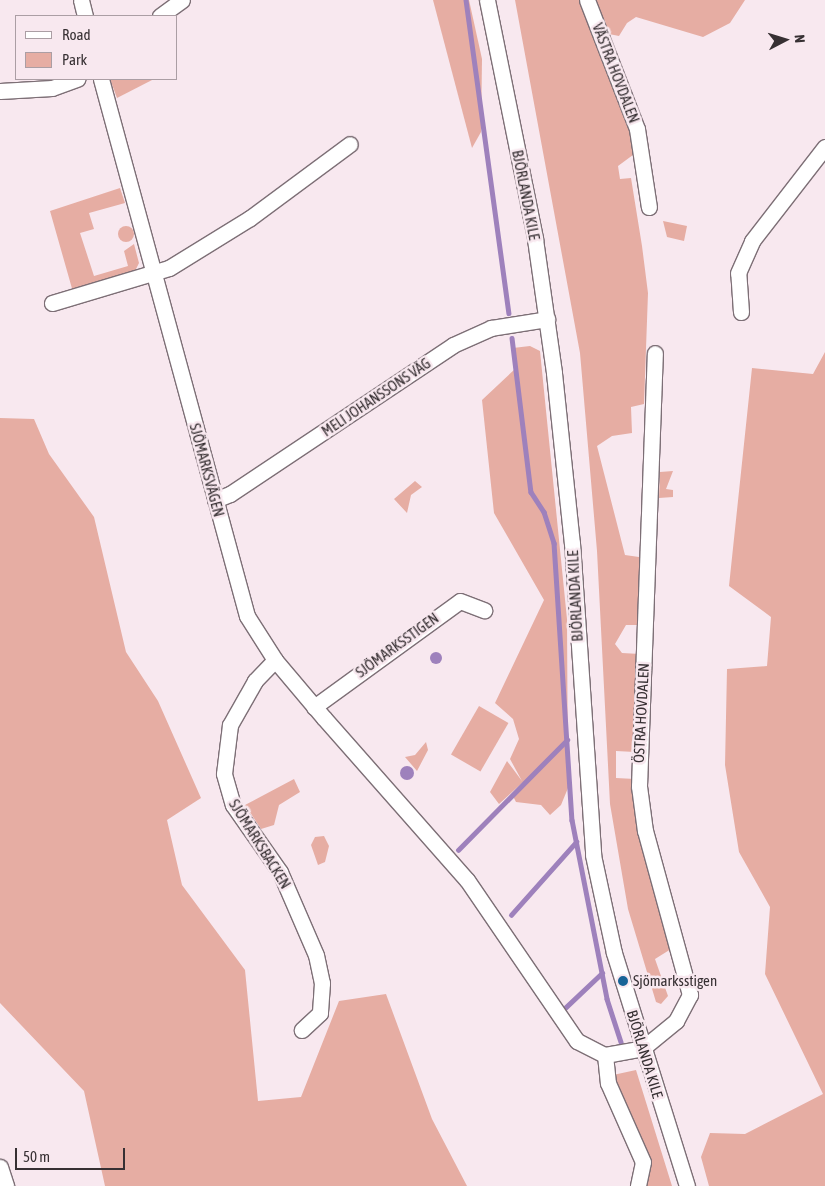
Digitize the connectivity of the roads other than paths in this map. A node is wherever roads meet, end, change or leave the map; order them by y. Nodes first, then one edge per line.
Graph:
1 (81, 0) edge
2 (182, 0) edge
3 (487, 0) edge
4 (587, 0) edge
5 (85, 15) edge
6 (161, 15) edge
7 (74, 80) edge
8 (101, 80) edge
9 (0, 91) edge
10 (350, 144) dead end
11 (825, 147) edge
12 (649, 207) dead end
13 (155, 273) junction
14 (52, 303) dead end
15 (741, 312) dead end
16 (547, 319) junction
17 (655, 353) dead end
18 (215, 500) junction
19 (484, 610) dead end
20 (275, 660) junction
21 (314, 707) junction
22 (302, 1030) dead end
23 (642, 1048) junction
24 (605, 1055) junction
25 (0, 1166) edge
26 (6, 1186) edge
27 (638, 1186) edge
28 (687, 1186) edge

1 - 5 street
2 - 6 street
3 - 16 street, BJÖRLANDA KILE
4 - 12 street, VÄSTRA HOVDALEN
7 - 9 street
8 - 13 street, SJÖMARKSVÄGEN
10 - 13 street
11 - 15 street
13 - 14 street
13 - 18 street, SJÖMARKSVÄGEN
16 - 18 street, MELI JOHANSSONS VÄG
16 - 23 street, BJÖRLANDA KILE
17 - 23 street, ÖSTRA HOVDALEN
18 - 20 street, SJÖMARKSVÄGEN
19 - 21 street, SJÖMARKSSTIGEN
20 - 21 street
20 - 22 street, SJÖMARKSBACKEN
21 - 24 street
23 - 24 street
23 - 28 street, BJÖRLANDA KILE
24 - 27 street
25 - 26 street

